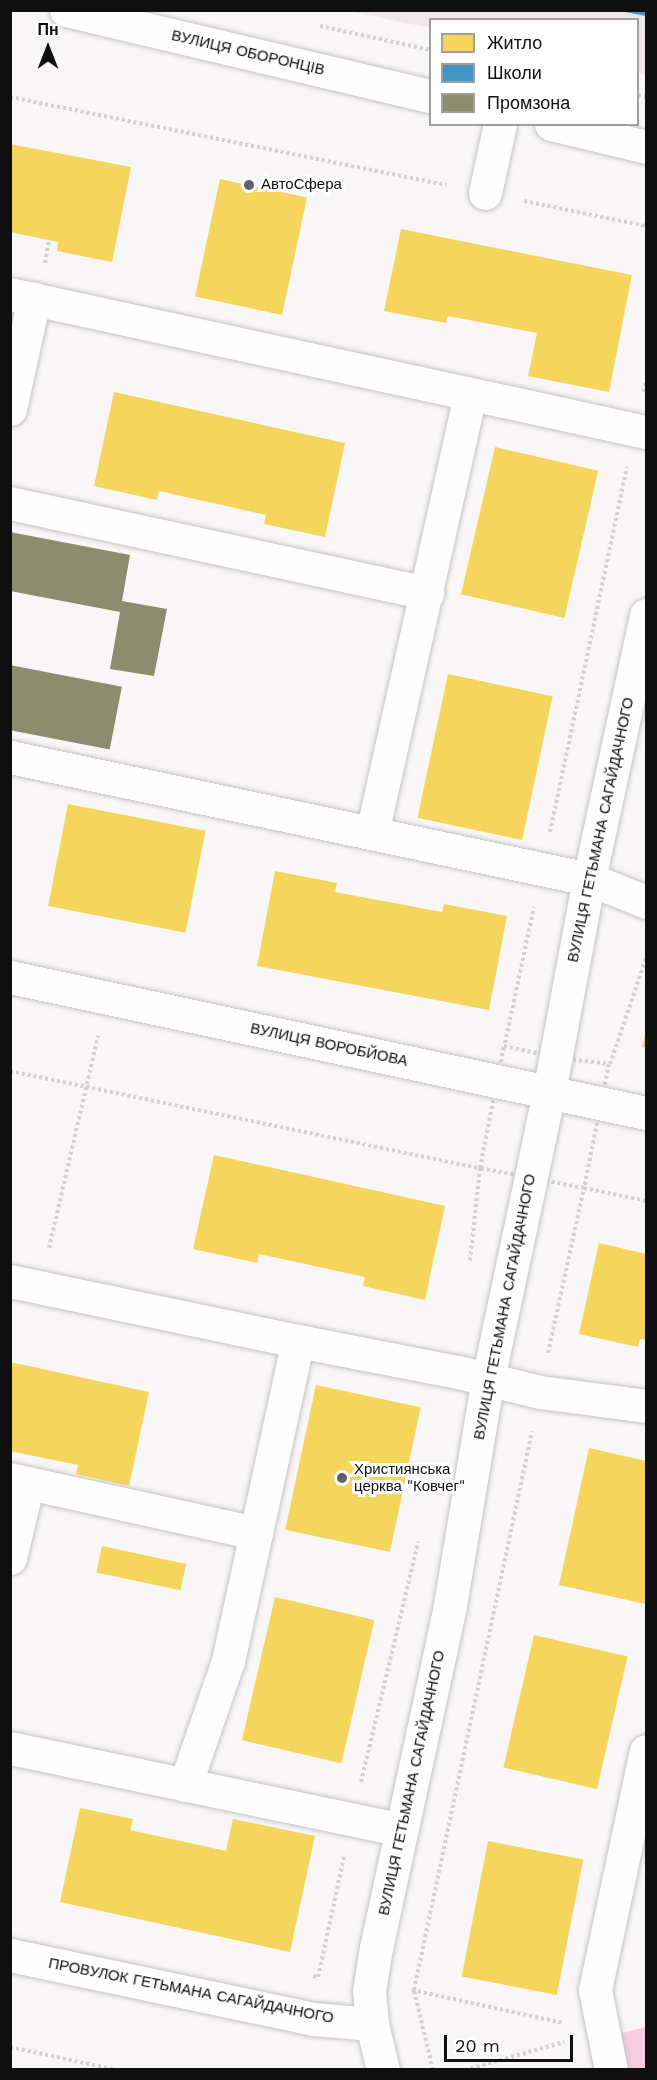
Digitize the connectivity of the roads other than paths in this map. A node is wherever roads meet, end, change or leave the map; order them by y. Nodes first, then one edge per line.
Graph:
1 (66, 10) edge
2 (429, 96) edge
3 (500, 126) edge
4 (559, 126) edge
5 (646, 147) edge
6 (485, 193) road end
7 (22, 297) edge
8 (470, 394) junction
9 (10, 409) edge
10 (646, 432) edge
11 (10, 503) edge
12 (427, 594) junction
13 (646, 615) edge
14 (10, 757) edge
15 (372, 833) junction
16 (589, 879) junction
17 (646, 902) edge
18 (10, 977) edge
19 (549, 1092) junction
20 (646, 1113) edge
21 (26, 1284) edge
22 (298, 1341) junction
23 (488, 1379) junction
24 (646, 1406) edge
25 (19, 1481) edge
26 (256, 1533) junction
27 (10, 1558) edge
28 (10, 1748) edge
29 (646, 1751) edge
30 (185, 1785) junction
31 (643, 1785) edge
32 (402, 1830) junction
33 (10, 1955) edge
34 (372, 2024) junction
35 (383, 2070) edge
36 (611, 2070) edge

1 - 2 street, ВУЛИЦЯ ОБОРОНЦІВ
3 - 6 street
4 - 5 street
7 - 8 street
7 - 9 street
8 - 10 street
8 - 12 street
11 - 12 street
12 - 15 street
13 - 16 street, ВУЛИЦЯ ГЕТЬМАНА САГАЙДАЧНОГО
14 - 15 street
15 - 16 street
16 - 17 street
16 - 19 street, ВУЛИЦЯ ГЕТЬМАНА САГАЙДАЧНОГО
18 - 19 street, ВУЛИЦЯ ВОРОБЙОВА
19 - 20 street, ВУЛИЦЯ ВОРОБЙОВА
19 - 23 street, ВУЛИЦЯ ГЕТЬМАНА САГАЙДАЧНОГО
21 - 22 street
22 - 23 street
22 - 26 street
23 - 24 street
23 - 32 street, ВУЛИЦЯ ГЕТЬМАНА САГАЙДАЧНОГО
25 - 26 street
25 - 27 street
26 - 30 street
28 - 30 street
29 - 31 street
30 - 32 street
31 - 36 street
32 - 34 street, ВУЛИЦЯ ГЕТЬМАНА САГАЙДАЧНОГО
33 - 34 street, ПРОВУЛОК ГЕТЬМАНА САГАЙДАЧНОГО
34 - 35 street, ВУЛИЦЯ ГЕТЬМАНА САГАЙДАЧНОГО

